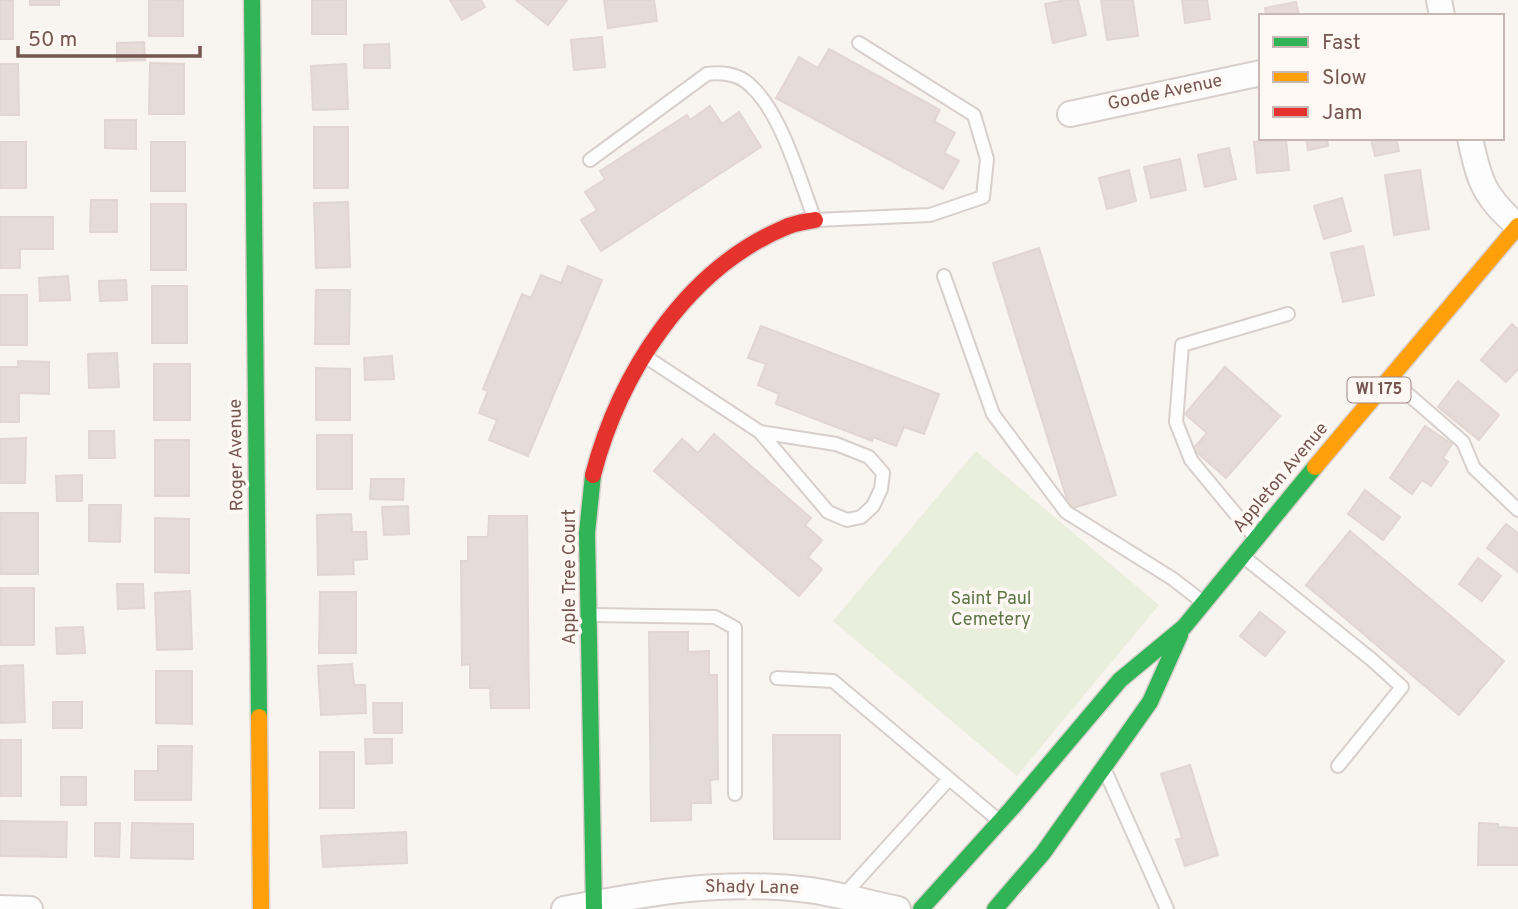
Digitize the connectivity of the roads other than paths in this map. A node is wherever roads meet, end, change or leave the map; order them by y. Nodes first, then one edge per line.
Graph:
1 (252, 0) edge
2 (859, 43) dead end
3 (1259, 72) edge
4 (1070, 114) dead end
5 (1470, 140) edge
6 (590, 160) dead end
7 (815, 220) junction
8 (1518, 226) edge
9 (944, 276) dead end
10 (1288, 314) dead end
11 (643, 354) junction
12 (1390, 378) junction
13 (760, 432) junction
14 (1518, 510) edge
15 (1255, 538) junction
16 (1242, 556) junction
17 (1203, 603) junction
18 (589, 615) junction
19 (1184, 627) junction
20 (777, 678) dead end
21 (1338, 766) dead end
22 (1104, 767) junction
23 (949, 779) junction
24 (735, 794) dead end
25 (1000, 821) junction
26 (843, 897) junction
27 (594, 906) edge
28 (0, 908) edge
29 (30, 909) edge
30 (261, 909) edge
31 (564, 909) edge
32 (898, 909) edge
33 (921, 909) edge
34 (995, 909) edge
35 (1167, 909) edge

1 - 30 street, Roger Avenue
2 - 7 lane
3 - 4 street, Goode Avenue
5 - 8 street
6 - 7 lane
7 - 11 street, Apple Tree Court
8 - 12 street, Appleton Avenue / WI 175
9 - 17 lane
10 - 15 lane
11 - 13 lane
11 - 18 street, Apple Tree Court
12 - 14 lane
12 - 15 street, Appleton Avenue / WI 175
13 - 13 lane
15 - 16 street, Appleton Avenue / WI 175
16 - 17 street, Appleton Avenue / WI 175
16 - 21 lane
17 - 19 street, Appleton Avenue / WI 175
18 - 24 lane
18 - 27 street, Apple Tree Court
19 - 22 street, Appleton Avenue / WI 175
19 - 25 street, Appleton Avenue / WI 175
20 - 23 lane
22 - 34 street, Appleton Avenue / WI 175
22 - 35 lane
23 - 25 lane
23 - 26 lane
25 - 33 street, Appleton Avenue / WI 175
26 - 27 street, Shady Lane
26 - 32 street, Shady Lane
27 - 31 street, Shady Lane
28 - 29 street

